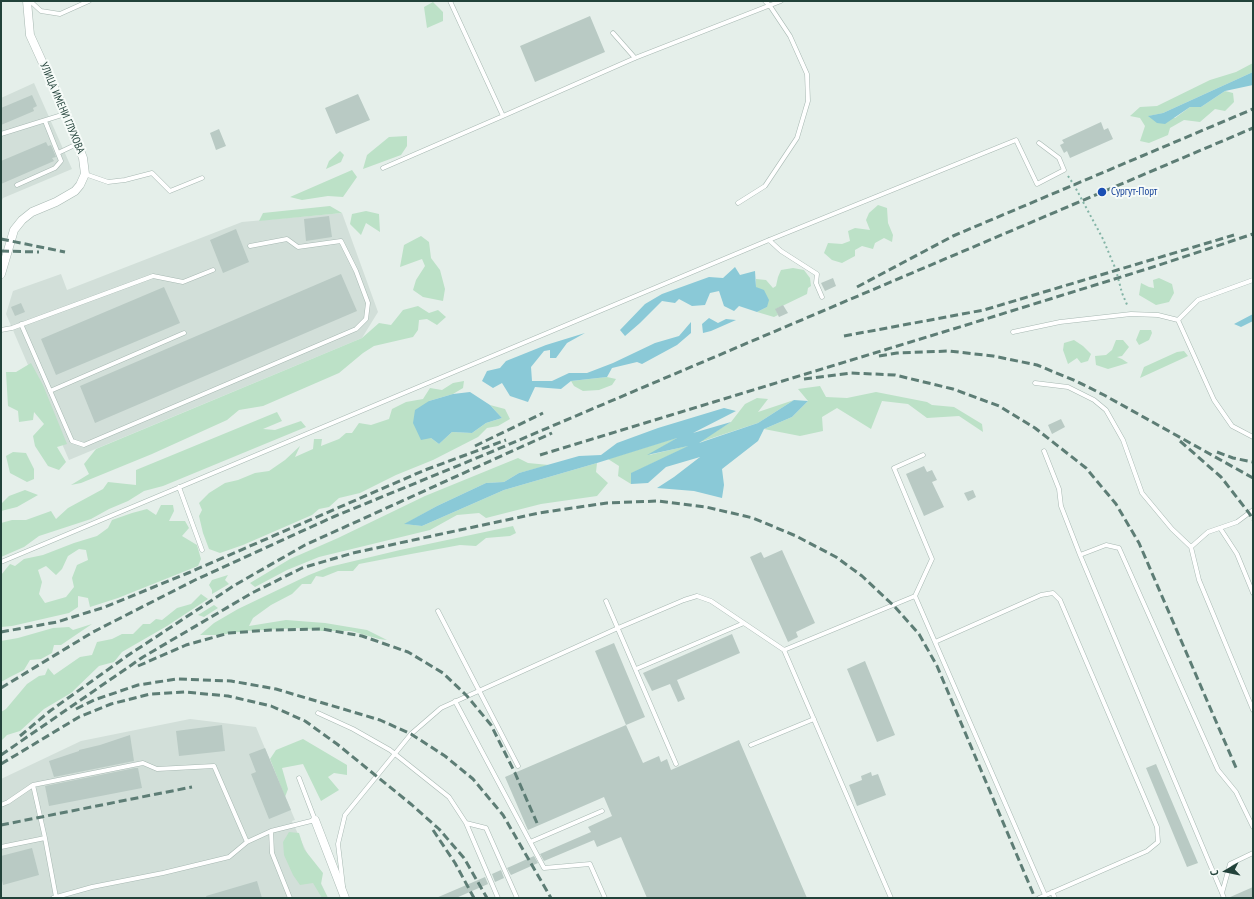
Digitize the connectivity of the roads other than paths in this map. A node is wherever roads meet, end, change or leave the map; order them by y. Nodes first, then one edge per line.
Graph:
1 (29, 1) edge
2 (89, 1) edge
3 (450, 1) edge
4 (764, 1) edge
5 (781, 1) edge
6 (770, 6) junction
7 (613, 33) dead end
8 (635, 58) junction
9 (66, 114) junction
10 (503, 116) junction
11 (46, 121) junction
12 (1, 134) edge
13 (1039, 143) dead end
14 (77, 144) junction
15 (58, 153) junction
16 (383, 168) dead end
17 (85, 174) junction
18 (202, 178) dead end
19 (17, 185) dead end
20 (738, 203) dead end
21 (769, 240) junction
22 (250, 246) dead end
23 (213, 270) dead end
24 (1, 274) edge
25 (1253, 280) edge
26 (822, 297) dead end
27 (1178, 320) junction
28 (21, 324) junction
29 (1, 330) edge
30 (1013, 332) dead end
31 (184, 334) dead end
32 (1035, 383) dead end
33 (50, 391) junction
34 (1253, 437) edge
35 (1044, 451) dead end
36 (923, 454) dead end
37 (179, 487) junction
38 (1253, 510) edge
39 (1220, 528) junction
40 (1191, 547) junction
41 (202, 550) dead end
42 (1080, 555) junction
43 (1, 562) edge
44 (1253, 593) edge
45 (915, 596) junction
46 (606, 601) dead end
47 (438, 611) dead end
48 (744, 623) junction
49 (618, 628) junction
50 (935, 642) junction
51 (784, 650) junction
52 (636, 669) junction
53 (479, 691) junction
54 (455, 702) junction
55 (1253, 710) edge
56 (318, 713) dead end
57 (814, 719) junction
58 (751, 745) dead end
59 (394, 754) junction
60 (676, 764) dead end
61 (518, 766) dead end
62 (299, 778) dead end
63 (33, 785) junction
64 (1, 805) edge
65 (602, 811) dead end
66 (315, 820) junction
67 (466, 823) junction
68 (1253, 827) edge
69 (271, 831) junction
70 (45, 838) junction
71 (246, 842) junction
72 (530, 842) junction
73 (1, 847) edge
74 (1253, 853) edge
75 (1052, 892) junction
76 (1222, 893) junction
77 (1045, 895) junction
78 (55, 897) edge
79 (290, 898) edge
80 (345, 898) edge
81 (498, 898) edge
82 (517, 898) edge
83 (605, 898) edge
84 (891, 898) edge
85 (1039, 898) edge
86 (1055, 898) edge
87 (1224, 898) edge

1 - 2 lane
1 - 9 street, УЛИЦА ИМЕНИ ГЛУХОВА
3 - 10 lane
4 - 6 lane
5 - 6 lane
6 - 8 lane
6 - 20 lane
7 - 8 lane
8 - 10 lane
9 - 11 lane
9 - 14 street, УЛИЦА ИМЕНИ ГЛУХОВА
10 - 16 lane
11 - 12 lane
11 - 15 lane
13 - 21 lane
14 - 15 lane
14 - 17 street, УЛИЦА ИМЕНИ ГЛУХОВА
15 - 19 lane
17 - 18 lane
17 - 24 street
21 - 26 lane
21 - 37 lane
22 - 33 lane
23 - 28 lane
25 - 27 lane
27 - 30 lane
27 - 34 lane
28 - 29 lane
28 - 33 lane
31 - 33 lane
32 - 40 lane
35 - 42 lane
36 - 45 lane
37 - 41 lane
37 - 43 lane
38 - 39 lane
39 - 40 lane
39 - 44 lane
40 - 55 lane
42 - 68 lane
42 - 76 lane
45 - 50 lane
45 - 51 lane
46 - 49 lane
47 - 53 lane
48 - 49 lane
48 - 51 lane
48 - 52 lane
49 - 52 lane
49 - 53 lane
50 - 75 lane
50 - 77 lane
51 - 57 lane
52 - 60 lane
53 - 54 lane
53 - 61 lane
54 - 59 lane
54 - 72 lane
56 - 59 lane
57 - 58 lane
57 - 84 lane
59 - 67 lane
59 - 80 lane
62 - 66 lane
63 - 64 lane
63 - 70 lane
63 - 71 lane
65 - 72 lane
66 - 69 lane
66 - 80 street
67 - 81 lane
67 - 82 lane
69 - 71 lane
69 - 79 lane
70 - 73 lane
70 - 78 lane
71 - 78 lane
72 - 83 lane
74 - 76 lane
75 - 77 lane
75 - 86 lane
76 - 87 lane
77 - 85 lane

